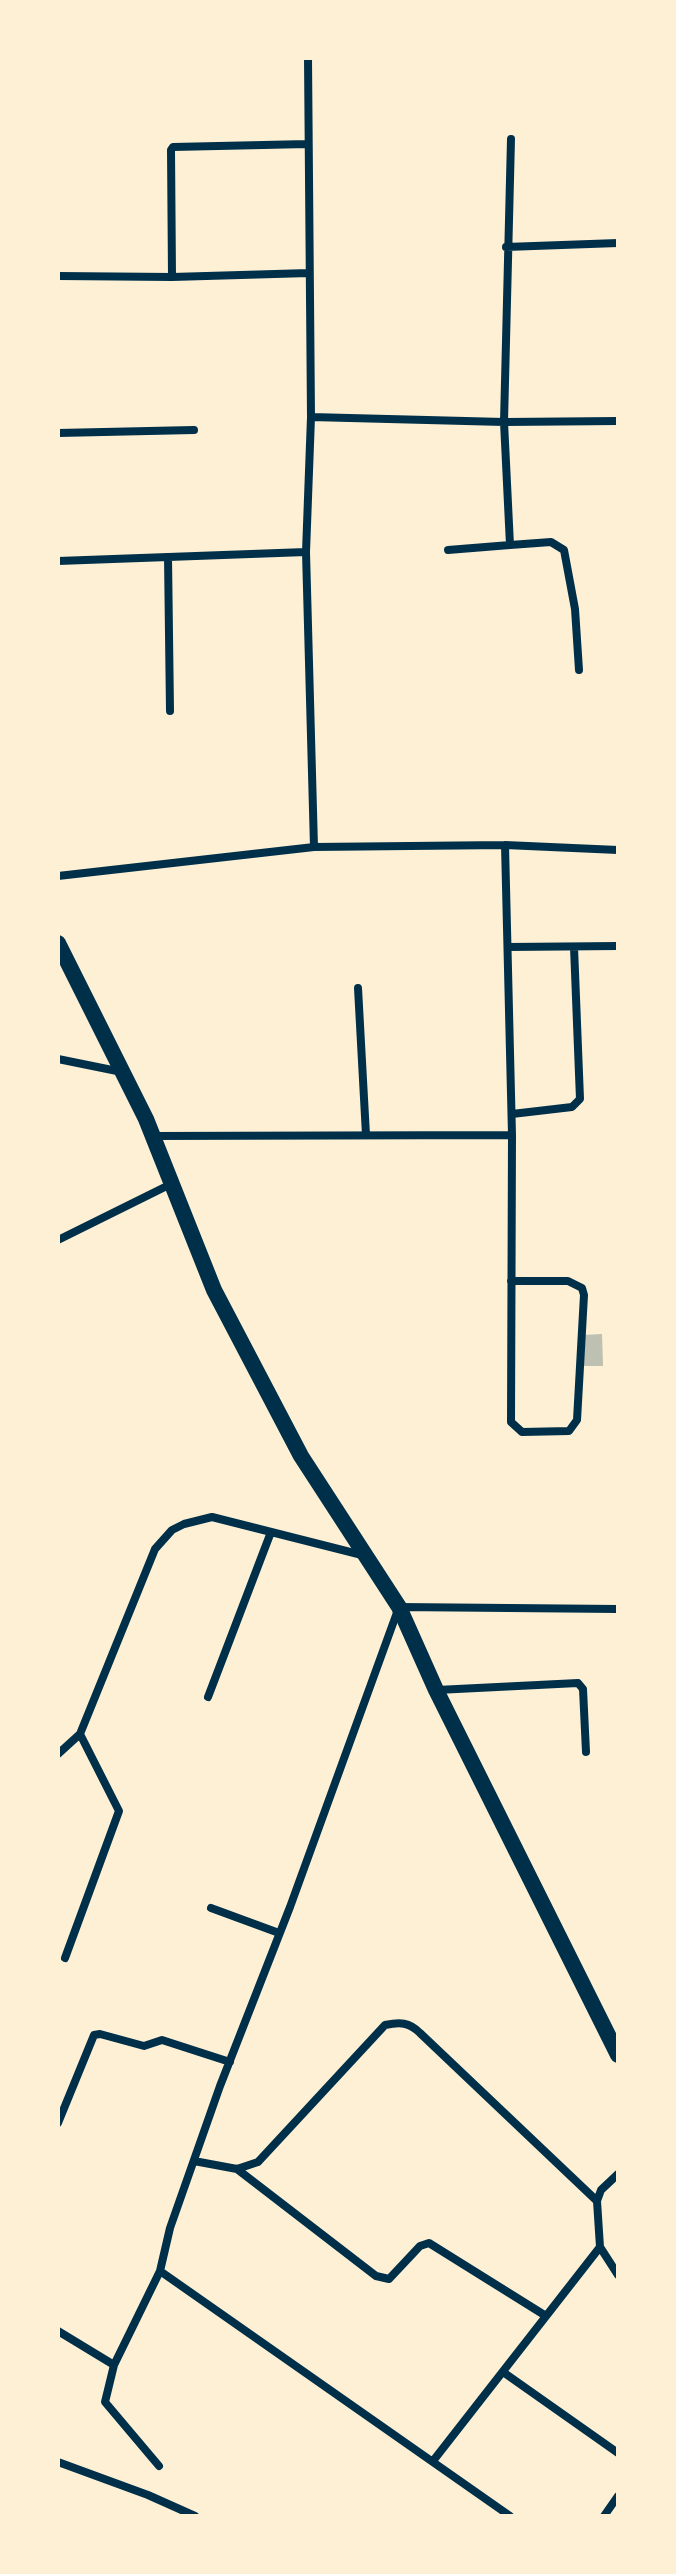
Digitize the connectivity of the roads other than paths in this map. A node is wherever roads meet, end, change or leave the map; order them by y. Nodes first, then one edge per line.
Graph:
1 (308, 58) edge
2 (511, 139) dead end
3 (308, 144) junction
4 (618, 243) edge
5 (506, 247) junction
6 (309, 273) junction
7 (58, 276) edge
8 (172, 277) junction
9 (311, 417) junction
10 (618, 421) edge
11 (504, 422) junction
12 (194, 430) dead end
13 (58, 433) edge
14 (510, 545) junction
15 (448, 550) dead end
16 (306, 552) junction
17 (168, 557) junction
18 (58, 561) edge
19 (579, 670) dead end
20 (170, 711) dead end
21 (505, 845) junction
22 (314, 847) junction
23 (618, 850) edge
24 (58, 876) edge
25 (58, 943) edge
26 (618, 946) edge
27 (508, 947) junction
28 (574, 947) junction
29 (358, 988) dead end
30 (58, 1059) edge
31 (123, 1073) junction
32 (512, 1114) junction
33 (366, 1135) junction
34 (512, 1135) junction
35 (153, 1136) junction
36 (171, 1184) junction
37 (58, 1240) edge
38 (511, 1281) junction
39 (271, 1532) junction
40 (367, 1556) junction
41 (399, 1607) junction
42 (618, 1609) edge
43 (436, 1690) junction
44 (208, 1697) dead end
45 (80, 1734) junction
46 (586, 1752) dead end
47 (58, 1754) edge
48 (211, 1908) dead end
49 (279, 1933) junction
50 (65, 1958) dead end
51 (611, 2029) edge
52 (618, 2055) edge
53 (230, 2062) junction
54 (58, 2123) edge
55 (194, 2161) junction
56 (237, 2169) junction
57 (618, 2174) edge
58 (597, 2201) junction
59 (600, 2247) junction
60 (160, 2271) junction
61 (618, 2275) edge
62 (546, 2316) junction
63 (58, 2331) edge
64 (114, 2365) junction
65 (503, 2372) junction
66 (618, 2453) edge
67 (433, 2461) junction
68 (58, 2462) edge
69 (159, 2466) dead end
70 (618, 2496) edge
71 (195, 2516) edge
72 (510, 2516) edge
73 (604, 2516) edge

1 - 3 street
2 - 5 street
3 - 6 street
3 - 8 street
4 - 5 street
5 - 11 street
6 - 8 street
6 - 9 street
7 - 8 street
9 - 11 street
9 - 16 street
10 - 11 street
11 - 14 street
12 - 13 street
14 - 15 street
14 - 19 street
16 - 17 street
16 - 22 street
17 - 18 street
17 - 20 street
21 - 22 street
21 - 23 street
21 - 27 street
22 - 24 street
25 - 31 main road
26 - 28 street
27 - 28 street
27 - 32 street
28 - 32 street
29 - 33 street
30 - 31 street
31 - 35 main road
32 - 34 street
33 - 34 street
33 - 35 street
34 - 38 street
35 - 36 main road
36 - 37 street
36 - 40 main road
38 - 38 street
39 - 40 street
39 - 44 street
39 - 45 street
40 - 41 main road
41 - 42 street
41 - 43 main road
41 - 49 street
43 - 46 street
43 - 51 main road
45 - 47 street
45 - 50 street
48 - 49 street
49 - 53 street
51 - 52 main road
53 - 54 street
53 - 55 street
55 - 56 street
55 - 60 street
56 - 58 street
56 - 62 street
57 - 58 street
58 - 59 street
59 - 61 street
59 - 62 street
60 - 64 street
60 - 67 street
62 - 65 street
63 - 64 street
64 - 69 street
65 - 66 street
65 - 67 street
67 - 72 street
68 - 71 street
70 - 73 street

